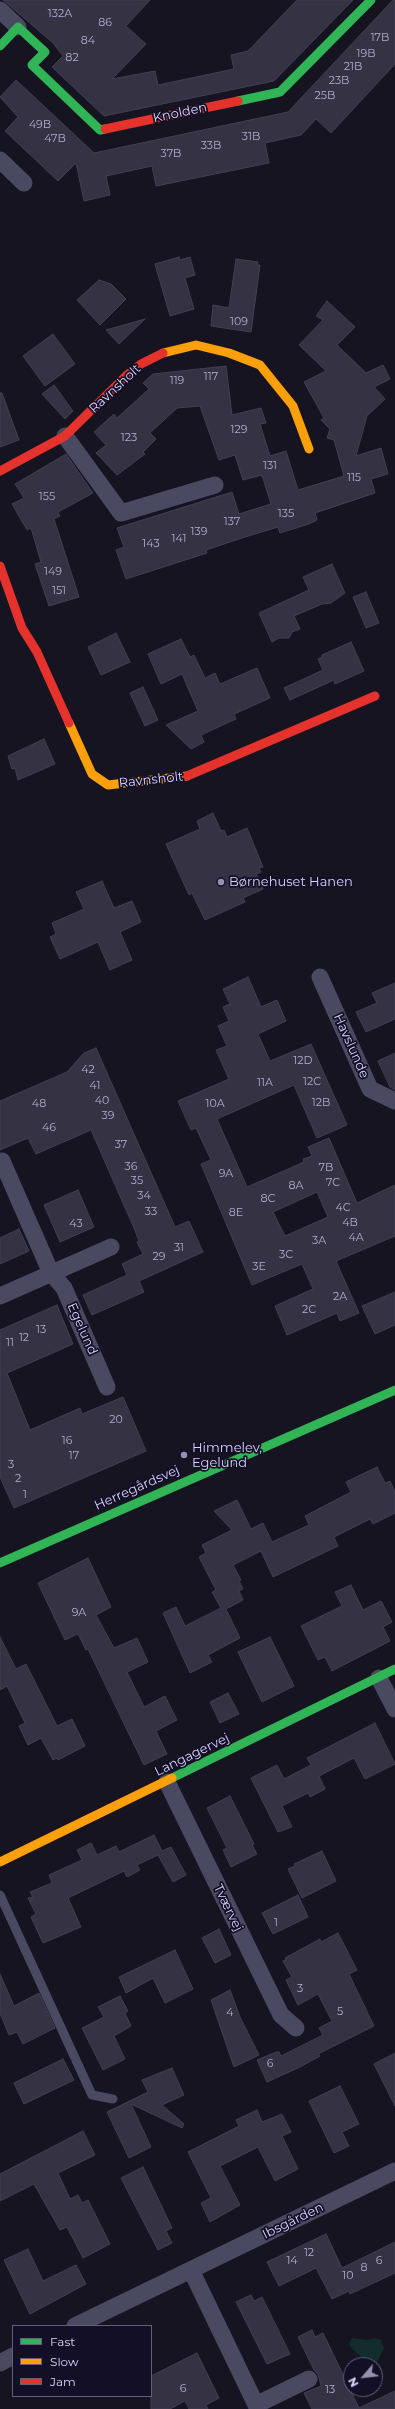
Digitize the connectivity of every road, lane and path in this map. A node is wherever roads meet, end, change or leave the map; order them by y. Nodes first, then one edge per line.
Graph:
1 (371, 0) edge
2 (0, 10) edge
3 (18, 27) junction
4 (0, 46) edge
5 (0, 160) edge
6 (24, 183) dead end
7 (65, 436) junction
8 (309, 449) dead end
9 (0, 471) edge
10 (215, 485) dead end
11 (0, 566) edge
12 (375, 696) dead end
13 (320, 977) dead end
14 (395, 1101) edge
15 (2, 1161) dead end
16 (111, 1246) dead end
17 (51, 1274) junction
18 (0, 1296) edge
19 (107, 1387) dead end
20 (395, 1390) edge
21 (0, 1563) edge
22 (395, 1669) edge
23 (379, 1678) junction
24 (395, 1709) edge
25 (167, 1782) junction
26 (0, 1862) edge
27 (0, 1895) edge
28 (296, 2028) dead end
29 (113, 2099) dead end
30 (395, 2171) edge
31 (191, 2270) junction
32 (77, 2325) edge
33 (12, 2357) edge
34 (0, 2363) edge
35 (309, 2379) dead end
36 (257, 2407) edge

1 - 3 street, Knolden
2 - 3 street, Knolden
3 - 4 street
5 - 6 street
7 - 8 street, Ravnsholt
7 - 9 street, Ravnsholt
7 - 10 street
11 - 12 street, Ravnsholt
13 - 14 street, Havslunde
15 - 17 street, Egelund
16 - 17 street
17 - 18 street
17 - 19 street, Egelund
20 - 21 street, Herregårdsvej
22 - 23 street, Langagervej
23 - 24 street
23 - 25 street, Langagervej
25 - 26 street, Langagervej
25 - 28 street, Tværvej
27 - 29 lane
30 - 31 street, Ibsgården
31 - 32 street, Ibsgården
31 - 36 street
33 - 34 street
35 - 36 street

